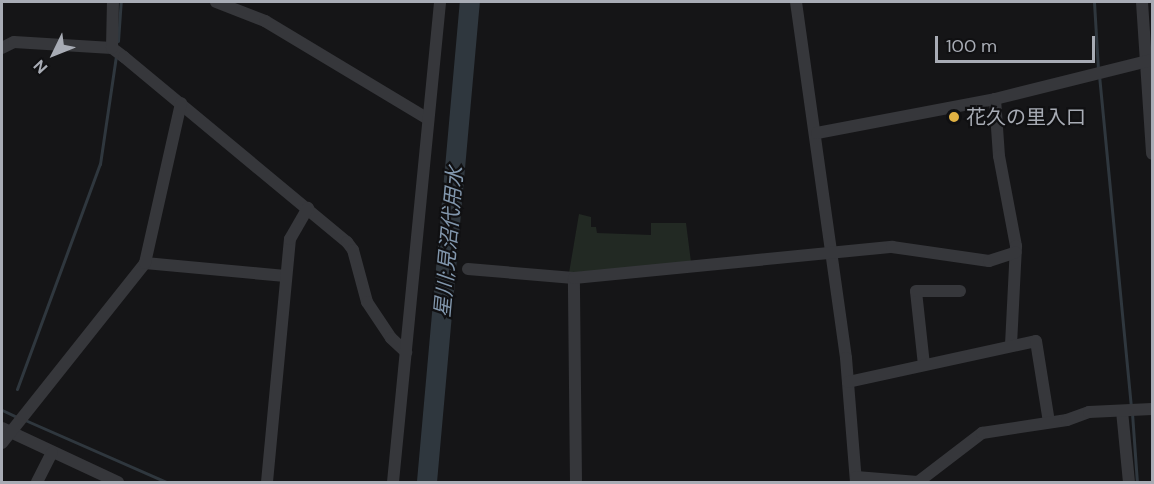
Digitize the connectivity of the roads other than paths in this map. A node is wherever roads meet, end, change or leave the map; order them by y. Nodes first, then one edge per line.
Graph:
1 (113, 2) edge
2 (216, 2) edge
3 (440, 2) edge
4 (796, 2) edge
5 (1142, 2) edge
6 (2, 48) edge
7 (112, 48) junction
8 (1148, 61) edge
9 (995, 99) junction
10 (181, 103) junction
11 (428, 119) junction
12 (817, 133) junction
13 (1152, 154) edge
14 (308, 208) junction
15 (1016, 252) junction
16 (832, 253) junction
17 (145, 263) junction
18 (468, 269) dead end
19 (285, 276) junction
20 (574, 278) junction
21 (960, 291) dead end
22 (1011, 346) junction
23 (406, 352) junction
24 (924, 365) junction
25 (848, 382) junction
26 (1152, 409) edge
27 (1122, 411) junction
28 (1050, 422) junction
29 (9, 430) edge
30 (2, 443) edge
31 (52, 453) junction
32 (856, 480) edge
33 (37, 483) edge
34 (118, 483) edge
35 (267, 483) edge
36 (393, 483) edge
37 (576, 483) edge
38 (1129, 483) edge

1 - 7 street
2 - 11 street
3 - 11 street
4 - 12 street
5 - 8 street
6 - 7 street
7 - 10 street
8 - 9 street
8 - 13 street
9 - 12 street
9 - 15 street
10 - 14 street
10 - 17 street
11 - 23 street
12 - 16 street
14 - 19 street
14 - 23 street
15 - 16 street
15 - 22 street
16 - 20 street
16 - 25 street
17 - 19 street
17 - 29 street
18 - 20 street
19 - 35 street
20 - 37 street
21 - 24 street
22 - 24 street
22 - 28 street
23 - 36 street
24 - 25 street
25 - 32 street
26 - 27 street
27 - 28 street
27 - 38 street
28 - 32 street
29 - 30 street
29 - 31 street
31 - 33 street
31 - 34 street

